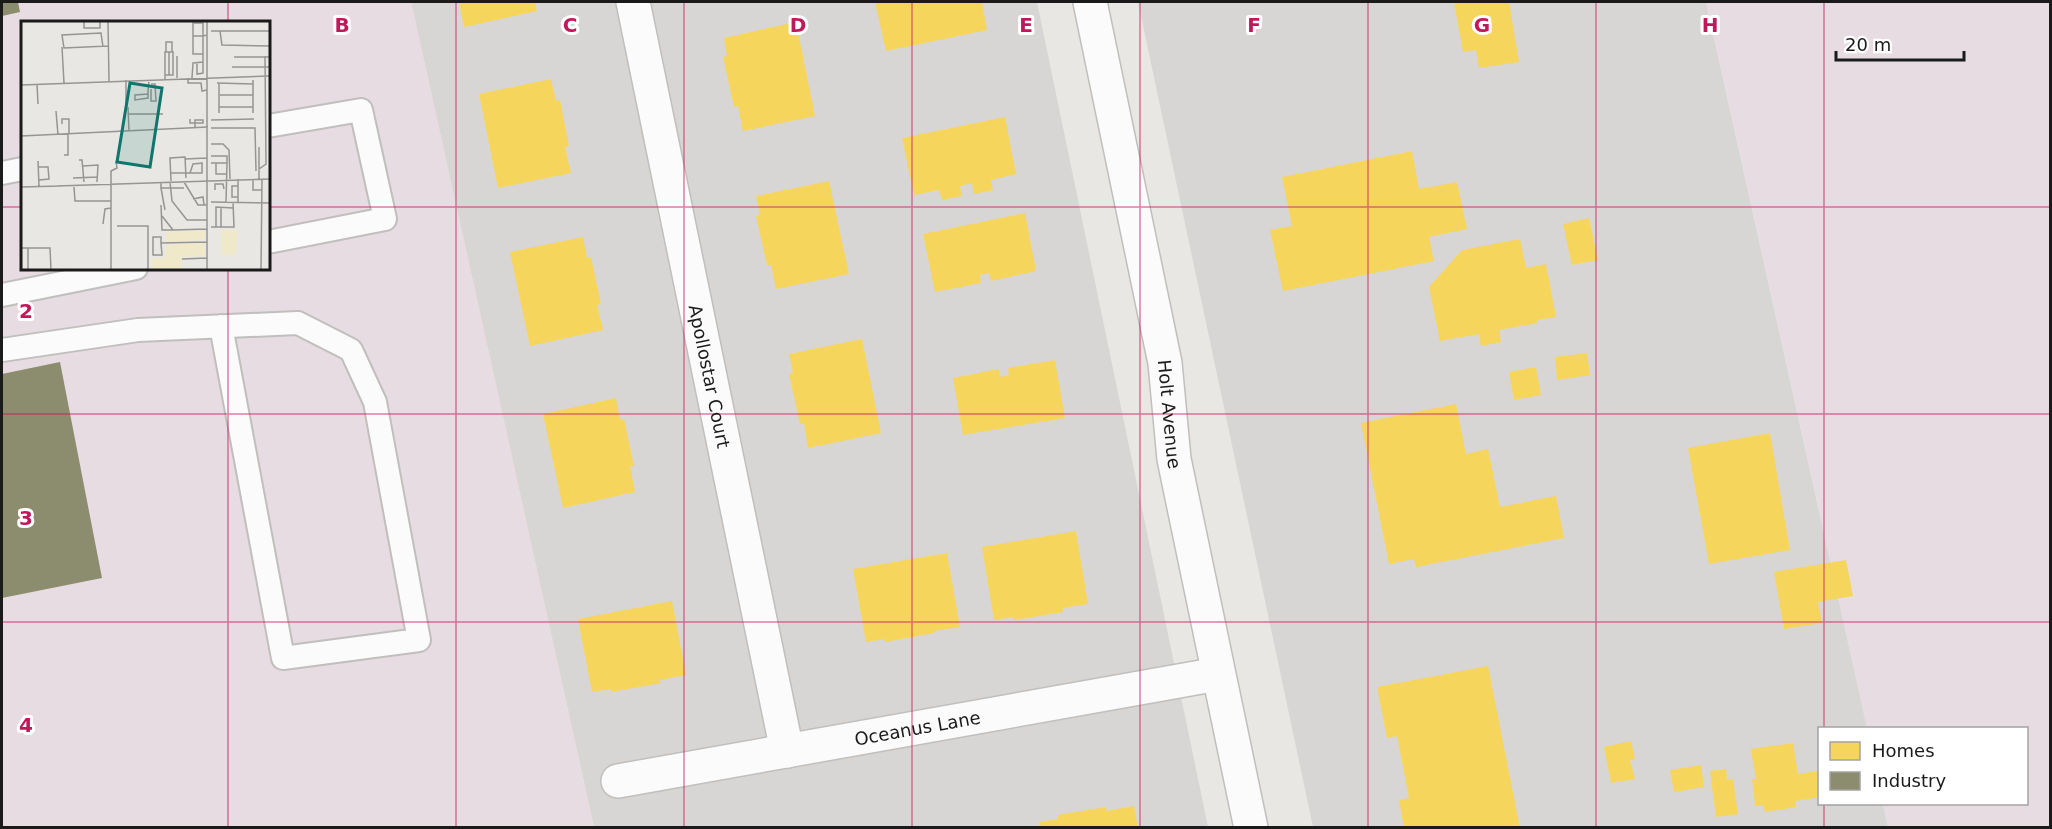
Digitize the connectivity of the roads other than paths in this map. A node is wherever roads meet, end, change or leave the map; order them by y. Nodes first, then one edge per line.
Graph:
1 (633, 2) edge
2 (1090, 2) edge
3 (270, 126) edge
4 (21, 169) edge
5 (2, 173) edge
6 (270, 242) edge
7 (126, 270) edge
8 (2, 295) edge
9 (221, 326) junction
10 (2, 350) edge
11 (1218, 674) junction
12 (787, 751) junction
13 (618, 781) dead end
14 (1251, 828) edge

1 - 12 street, Apollostar Court
2 - 11 street, Holt Avenue
3 - 6 lane
4 - 5 lane
7 - 8 lane
9 - 9 lane
9 - 10 lane
11 - 12 street, Oceanus Lane
11 - 14 street, Holt Avenue
12 - 13 street, Oceanus Lane

